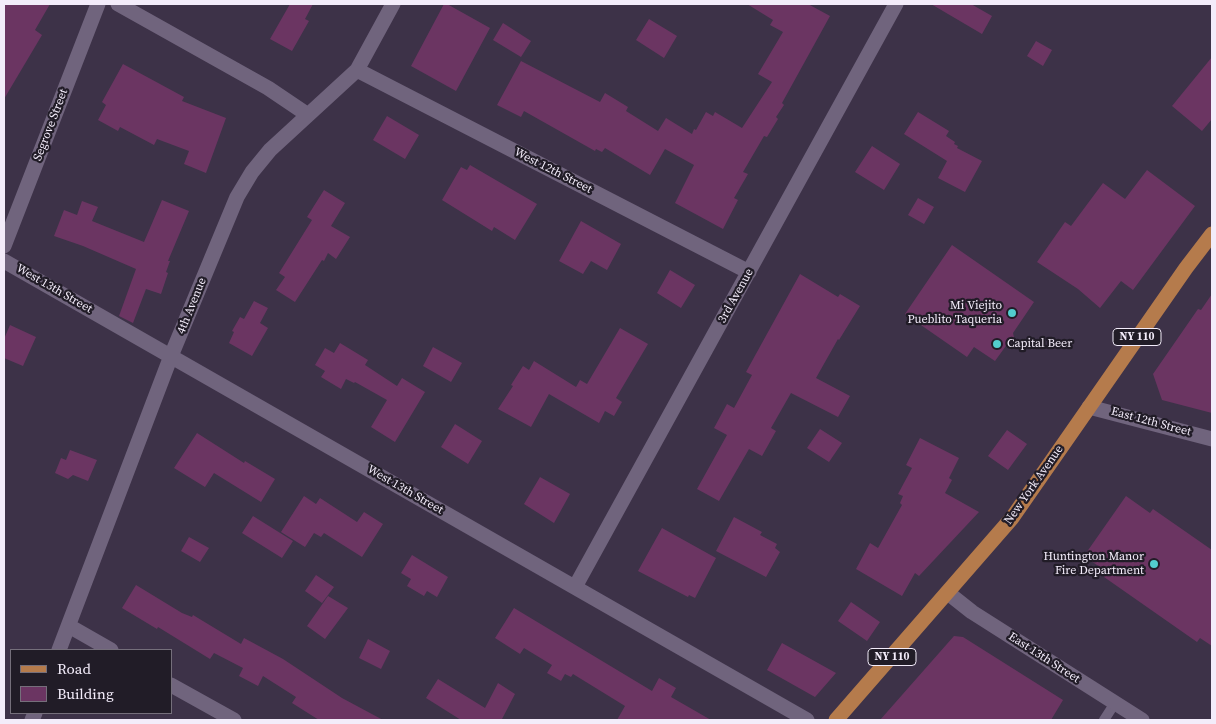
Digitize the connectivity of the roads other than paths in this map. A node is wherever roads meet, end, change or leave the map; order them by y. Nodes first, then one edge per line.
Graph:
1 (98, 4) edge
2 (118, 4) edge
3 (393, 4) edge
4 (896, 4) edge
5 (357, 70) junction
6 (308, 115) junction
7 (1212, 234) edge
8 (4, 246) edge
9 (4, 261) edge
10 (750, 272) junction
11 (172, 356) junction
12 (1089, 406) junction
13 (1212, 439) edge
14 (575, 588) junction
15 (948, 593) junction
16 (69, 626) junction
17 (59, 649) edge
18 (109, 649) edge
19 (172, 686) edge
20 (1115, 703) junction
21 (234, 720) edge
22 (806, 720) edge
23 (836, 720) edge
24 (1104, 720) edge
25 (1142, 720) edge

1 - 8 street, Segrove Street
2 - 6 street
3 - 5 street, 4th Avenue
4 - 10 street, 3rd Avenue
5 - 6 street, 4th Avenue
5 - 10 street, West 12th Street
6 - 11 street, 4th Avenue
7 - 12 main road, New York Avenue / NY 110
9 - 11 street, West 13th Street
10 - 14 street, 3rd Avenue
11 - 14 street, West 13th Street
11 - 16 street, 4th Avenue
12 - 13 street, East 12th Street
12 - 15 main road, New York Avenue / NY 110
14 - 22 street, West 13th Street
15 - 20 street, East 13th Street
15 - 23 main road, New York Avenue / NY 110
16 - 17 street, 4th Avenue
16 - 18 street
19 - 21 street
20 - 24 lane
20 - 25 street, East 13th Street

